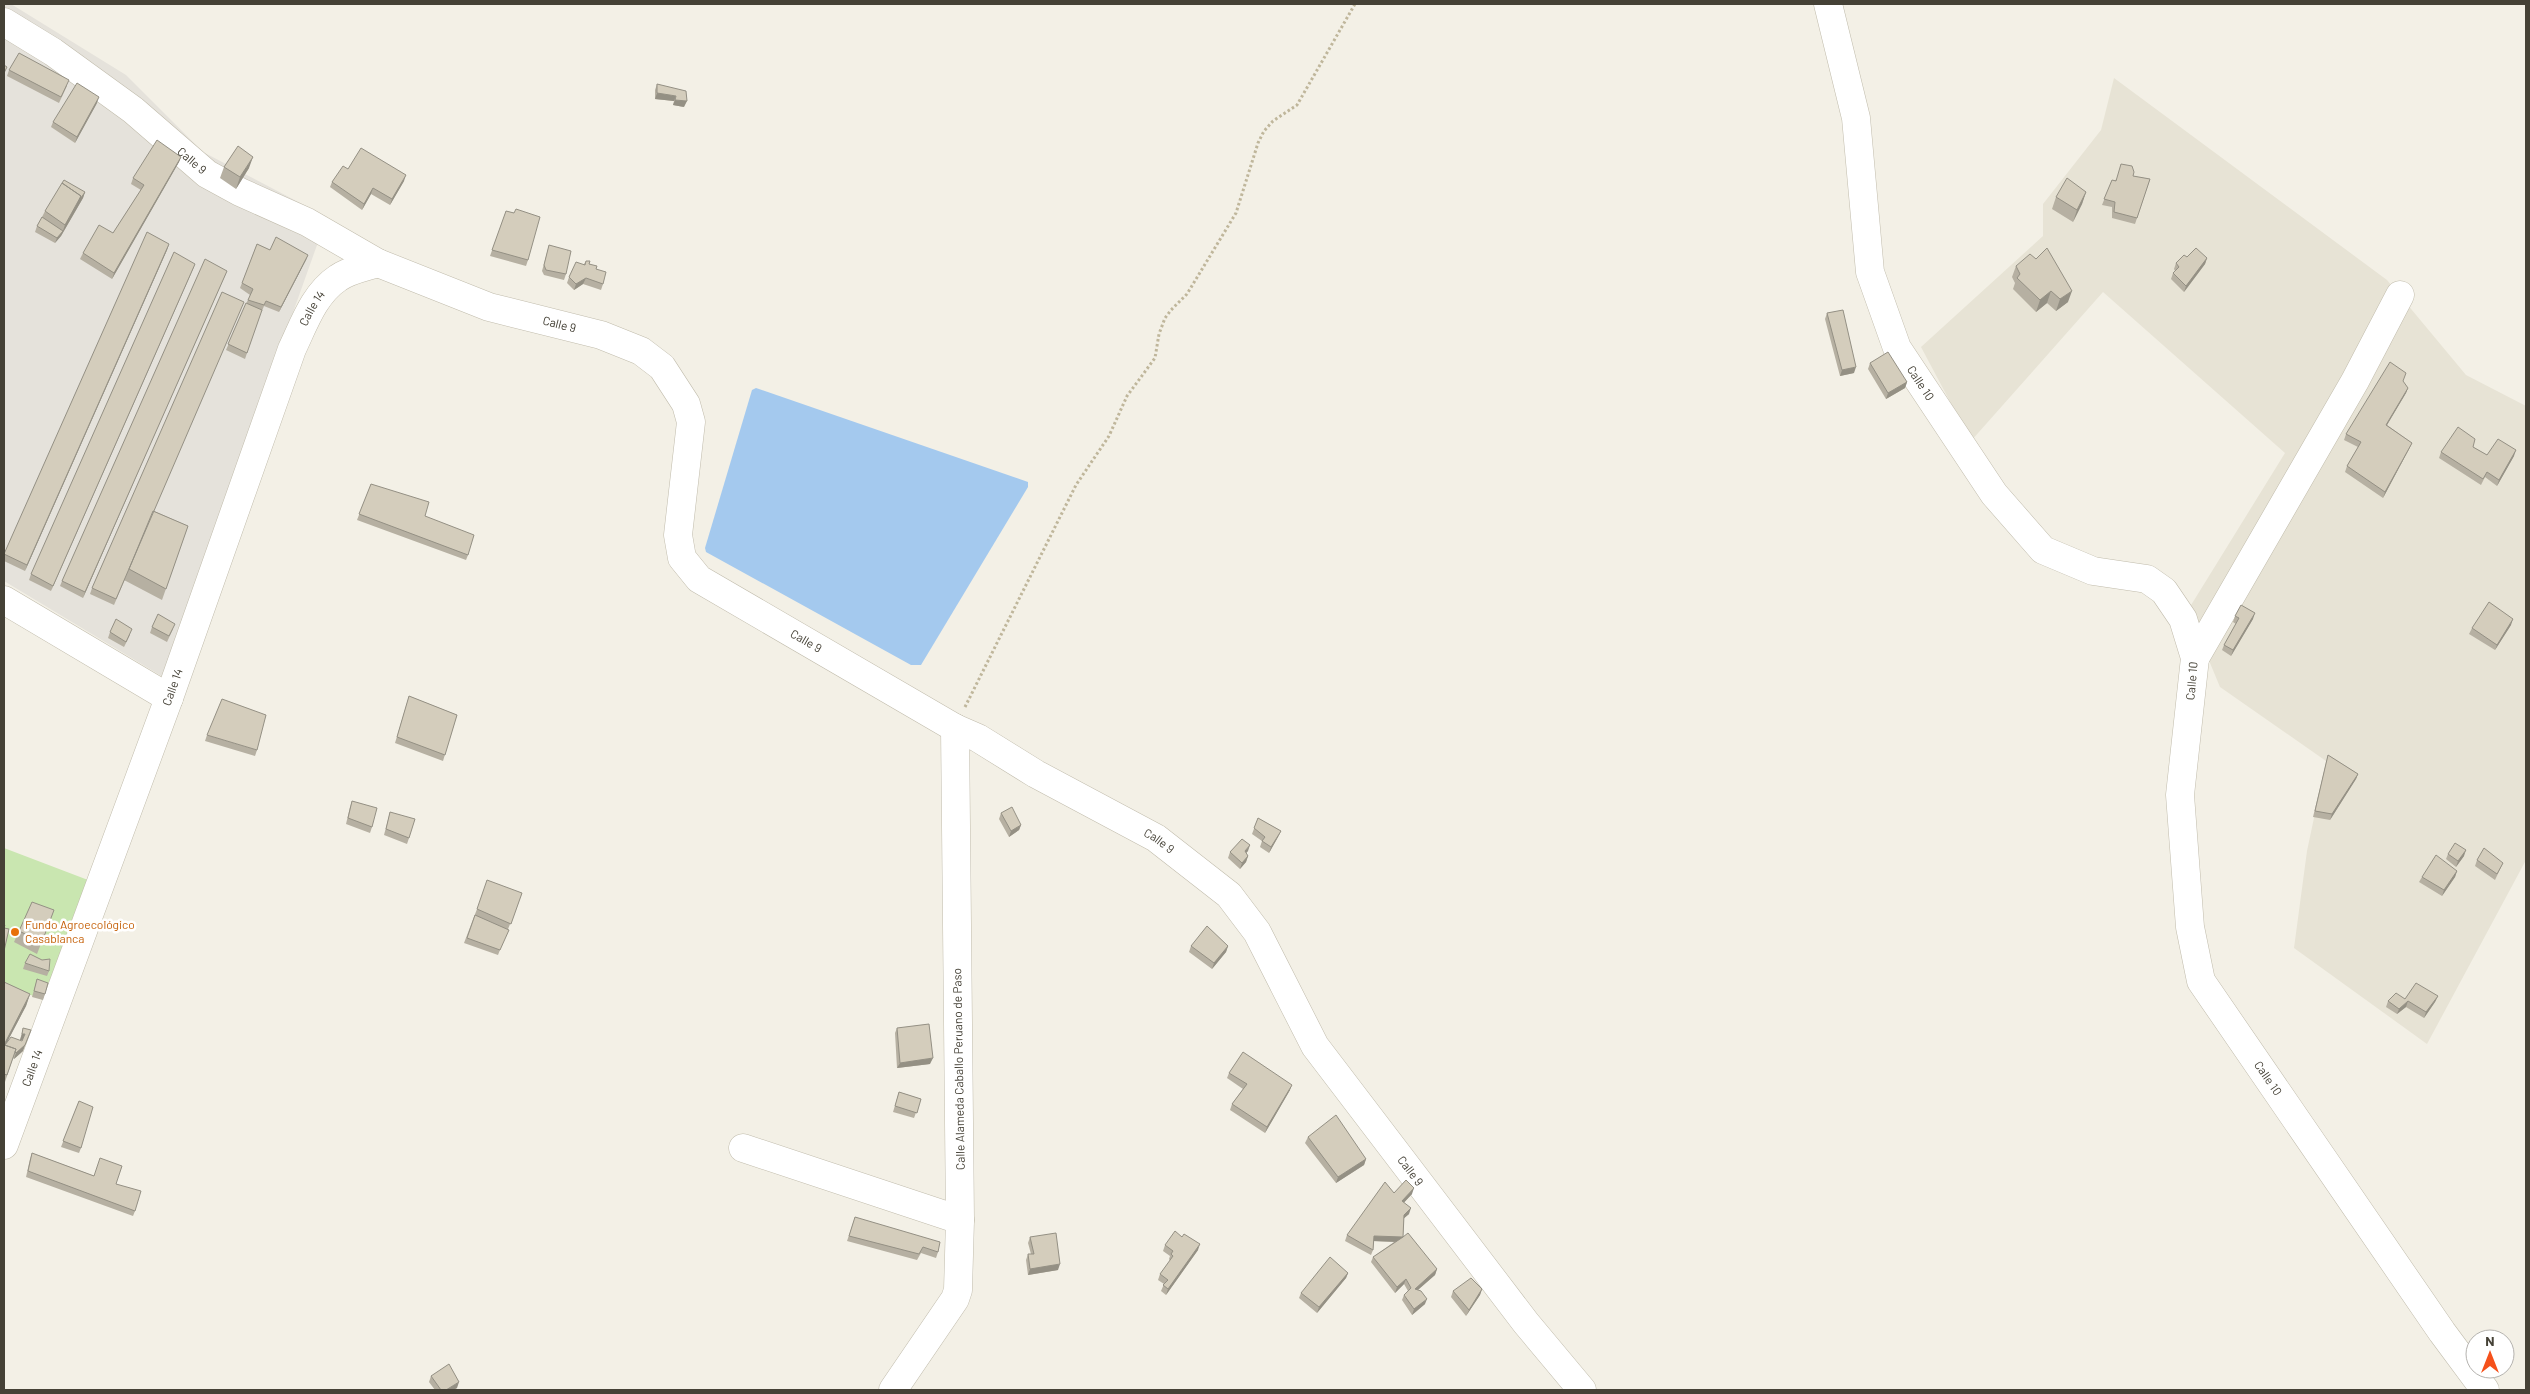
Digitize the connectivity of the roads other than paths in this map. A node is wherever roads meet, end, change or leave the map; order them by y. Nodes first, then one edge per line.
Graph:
1 (1828, 4) edge
2 (4, 22) edge
3 (378, 263) junction
4 (2400, 294) dead end
5 (4, 600) edge
6 (2195, 658) junction
7 (169, 698) junction
8 (955, 728) junction
9 (4, 1145) edge
10 (744, 1148) dead end
11 (960, 1220) junction
12 (893, 1390) edge
13 (1582, 1390) edge
14 (2485, 1390) edge

1 - 6 street, Calle 10
2 - 3 street, Calle 9
3 - 7 street, Calle 14
3 - 8 street, Calle 9
4 - 6 street
5 - 7 street
6 - 14 street, Calle 10
7 - 9 street, Calle 14
8 - 11 street, Calle Alameda Caballo Peruano de Paso
8 - 13 street, Calle 9
10 - 11 street
11 - 12 street, Calle Alameda Caballo Peruano de Paso

